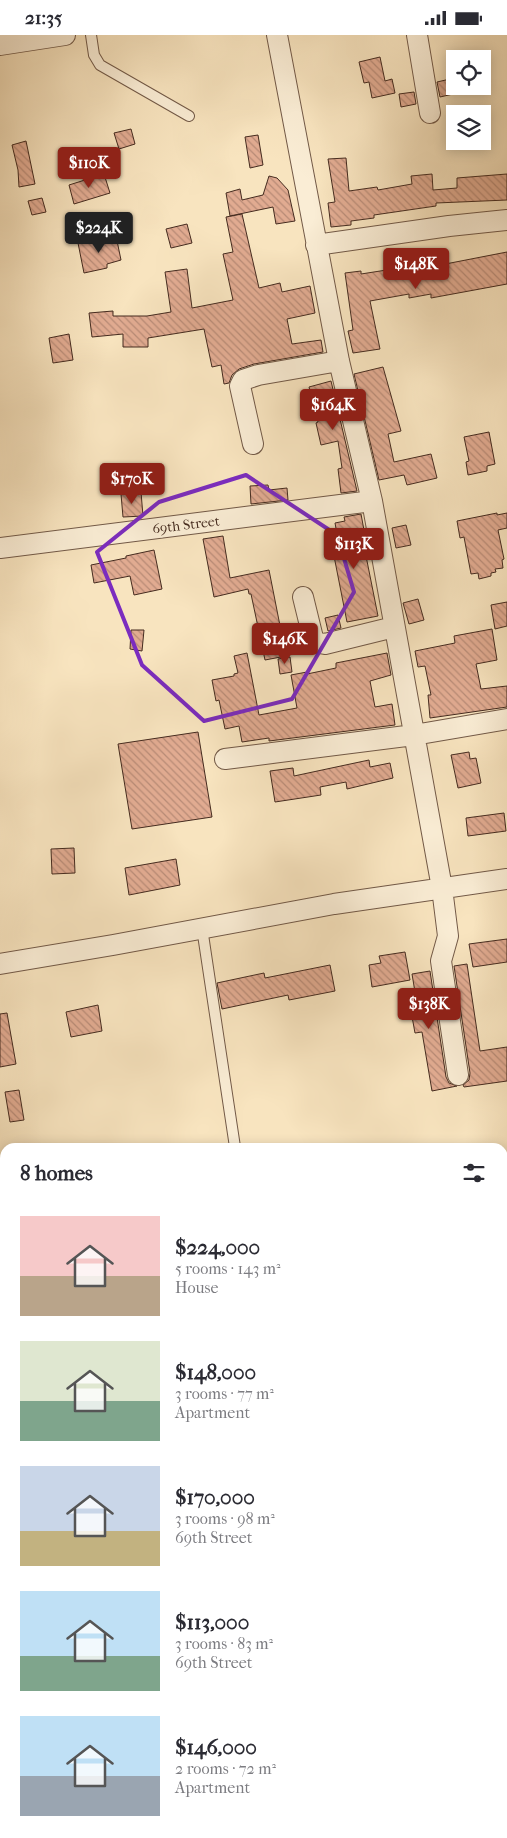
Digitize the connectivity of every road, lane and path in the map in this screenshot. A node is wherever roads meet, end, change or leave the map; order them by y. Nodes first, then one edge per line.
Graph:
1 (65, 35) edge
2 (91, 35) edge
3 (277, 35) edge
4 (417, 35) edge
5 (0, 45) edge
6 (430, 113) dead end
7 (189, 116) dead end
8 (507, 220) edge
9 (316, 245) junction
10 (339, 361) junction
11 (253, 445) dead end
12 (372, 501) junction
13 (0, 548) edge
14 (303, 597) dead end
15 (394, 627) junction
16 (507, 719) edge
17 (414, 735) junction
18 (225, 759) dead end
19 (507, 879) edge
20 (442, 888) junction
21 (202, 928) junction
22 (0, 964) edge
23 (458, 1075) dead end
24 (234, 1143) edge

1 - 5 street
2 - 7 lane
3 - 9 street
4 - 6 street
8 - 9 street
9 - 10 street
10 - 11 street
10 - 12 street
12 - 13 street, 69th Street
12 - 15 street
14 - 15 street
15 - 17 street
16 - 17 street
17 - 18 street
17 - 20 street
19 - 20 street
20 - 21 street
20 - 23 street
21 - 22 street
21 - 24 lane

